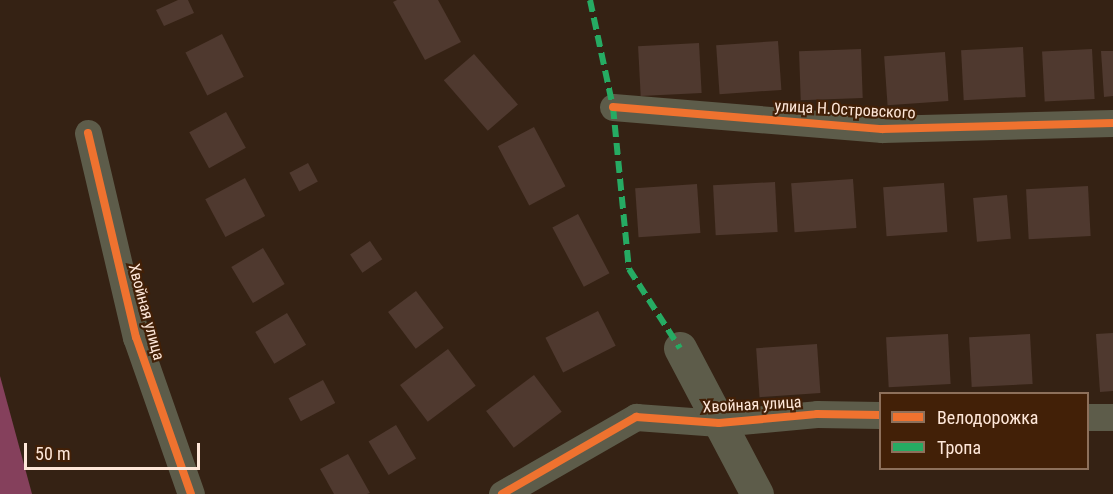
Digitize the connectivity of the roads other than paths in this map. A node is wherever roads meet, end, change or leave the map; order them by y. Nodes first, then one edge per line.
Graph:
1 (613, 107) dead end
2 (1113, 123) edge
3 (88, 133) dead end
4 (680, 348) dead end
5 (879, 415) edge
6 (1089, 417) edge
7 (1113, 417) edge
8 (719, 423) junction
9 (191, 494) edge
10 (502, 494) edge
11 (757, 494) edge

1 - 2 street, улица Н.Островского
3 - 9 street, Хвойная улица
4 - 8 street
5 - 8 street, Хвойная улица
6 - 7 street
8 - 10 street, Хвойная улица
8 - 11 street

